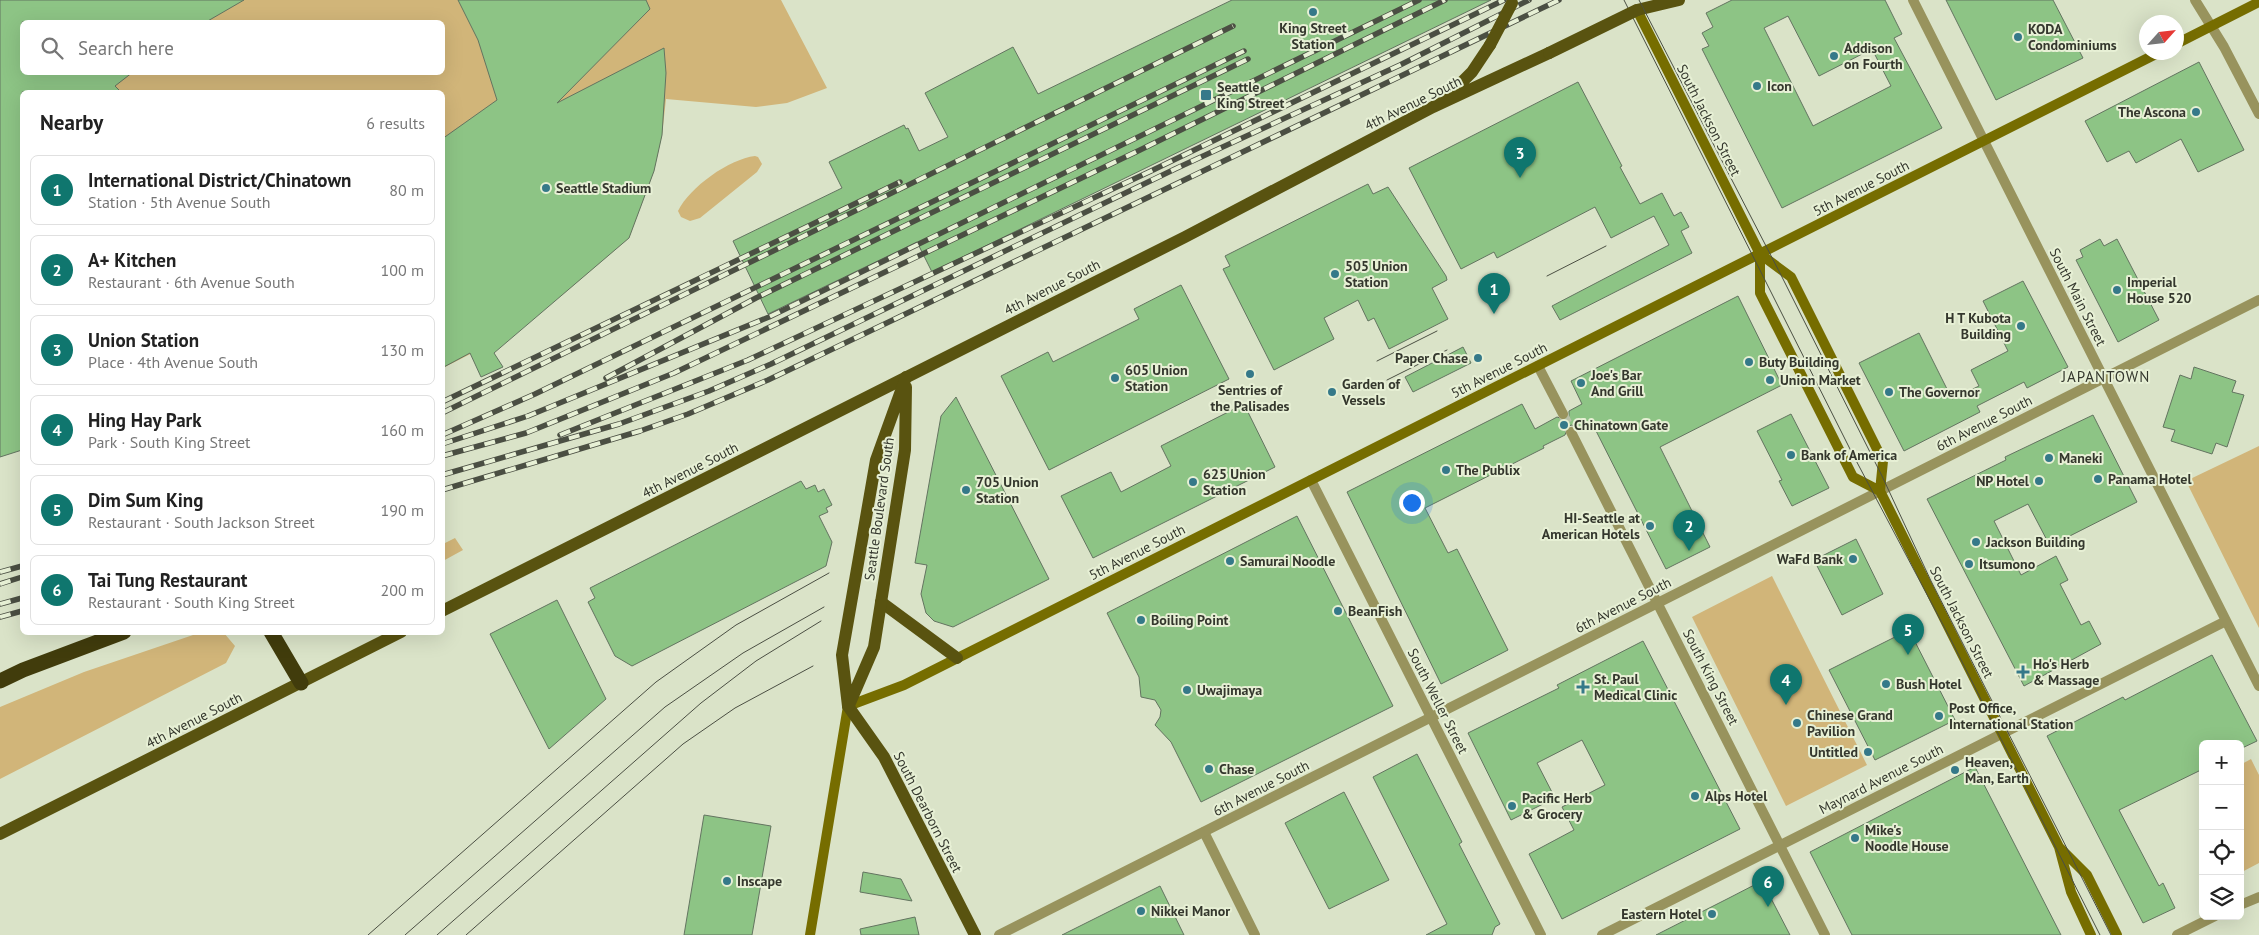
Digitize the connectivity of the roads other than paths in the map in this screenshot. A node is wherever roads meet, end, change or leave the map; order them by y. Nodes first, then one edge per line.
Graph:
1 (1514, 0) edge
2 (1678, 0) edge
3 (1913, 0) edge
4 (2195, 0) edge
5 (2259, 2) edge
6 (1638, 3) edge
7 (2211, 26) junction
8 (2184, 40) edge
9 (2144, 60) edge
10 (1433, 107) junction
11 (2259, 114) edge
12 (1984, 141) junction
13 (1760, 254) junction
14 (2259, 300) edge
15 (1538, 366) junction
16 (906, 377) junction
17 (2104, 378) junction
18 (1563, 414) tunnel mouth
19 (1571, 432) tunnel mouth
20 (1311, 480) junction
21 (1880, 491) junction
22 (881, 602) junction
23 (1658, 603) junction
24 (445, 609) edge
25 (2226, 621) junction
26 (116, 635) edge
27 (273, 635) edge
28 (395, 635) edge
29 (957, 658) junction
30 (0, 681) edge
31 (301, 683) junction
32 (2259, 686) edge
33 (848, 706) junction
34 (1431, 717) junction
35 (2002, 734) junction
36 (1204, 832) junction
37 (0, 834) edge
38 (1780, 845) junction
39 (2059, 847) junction
40 (2259, 897) edge
41 (2244, 903) edge
42 (2207, 920) edge
43 (810, 935) edge
44 (974, 935) edge
45 (999, 935) edge
46 (1256, 935) edge
47 (1541, 935) edge
48 (1602, 935) edge
49 (1825, 935) edge
50 (2091, 935) edge
51 (2117, 935) edge
52 (2177, 935) edge

1 - 10 main road, bridge
2 - 6 main road, 4th Avenue South
3 - 12 street, South Main Street
4 - 7 street
5 - 7 main road
6 - 10 main road, 4th Avenue South, bridge
6 - 13 main road, South Jackson Street
7 - 8 main road
7 - 11 street
9 - 12 main road, 5th Avenue South
10 - 16 main road, 4th Avenue South
12 - 13 main road, 5th Avenue South
12 - 17 street, South Main Street
13 - 15 main road, 5th Avenue South
13 - 21 main road, South Jackson Street
13 - 21 main road, South Jackson Street
14 - 17 street, 6th Avenue South
15 - 18 street
15 - 20 main road, 5th Avenue South
16 - 22 main road, Seattle Boulevard South, bridge
16 - 24 main road, 4th Avenue South
16 - 33 main road, Seattle Boulevard South, bridge
17 - 21 street, 6th Avenue South
17 - 25 street, South Main Street
19 - 23 street, South King Street
20 - 29 main road, 5th Avenue South
20 - 34 street, South Weller Street
21 - 23 street, 6th Avenue South
21 - 35 main road, South Jackson Street
22 - 29 main road
22 - 33 main road, Seattle Boulevard South, bridge
23 - 34 street, 6th Avenue South
23 - 38 street, South King Street
25 - 32 street, South Main Street
25 - 35 street, Maynard Avenue South
26 - 30 highway
27 - 31 highway
28 - 31 main road, 4th Avenue South
29 - 33 main road, 5th Avenue South
31 - 37 main road, 4th Avenue South
33 - 43 main road, Seattle Boulevard South
33 - 44 main road, South Dearborn Street
34 - 36 street, 6th Avenue South
34 - 47 street, South Weller Street
35 - 38 street, Maynard Avenue South
35 - 39 main road, South Jackson Street
36 - 45 street, 6th Avenue South
36 - 46 street
38 - 48 street, Maynard Avenue South
38 - 49 street, South King Street
39 - 50 main road, South Jackson Street
39 - 51 main road, South Jackson Street
40 - 41 street
42 - 52 street

